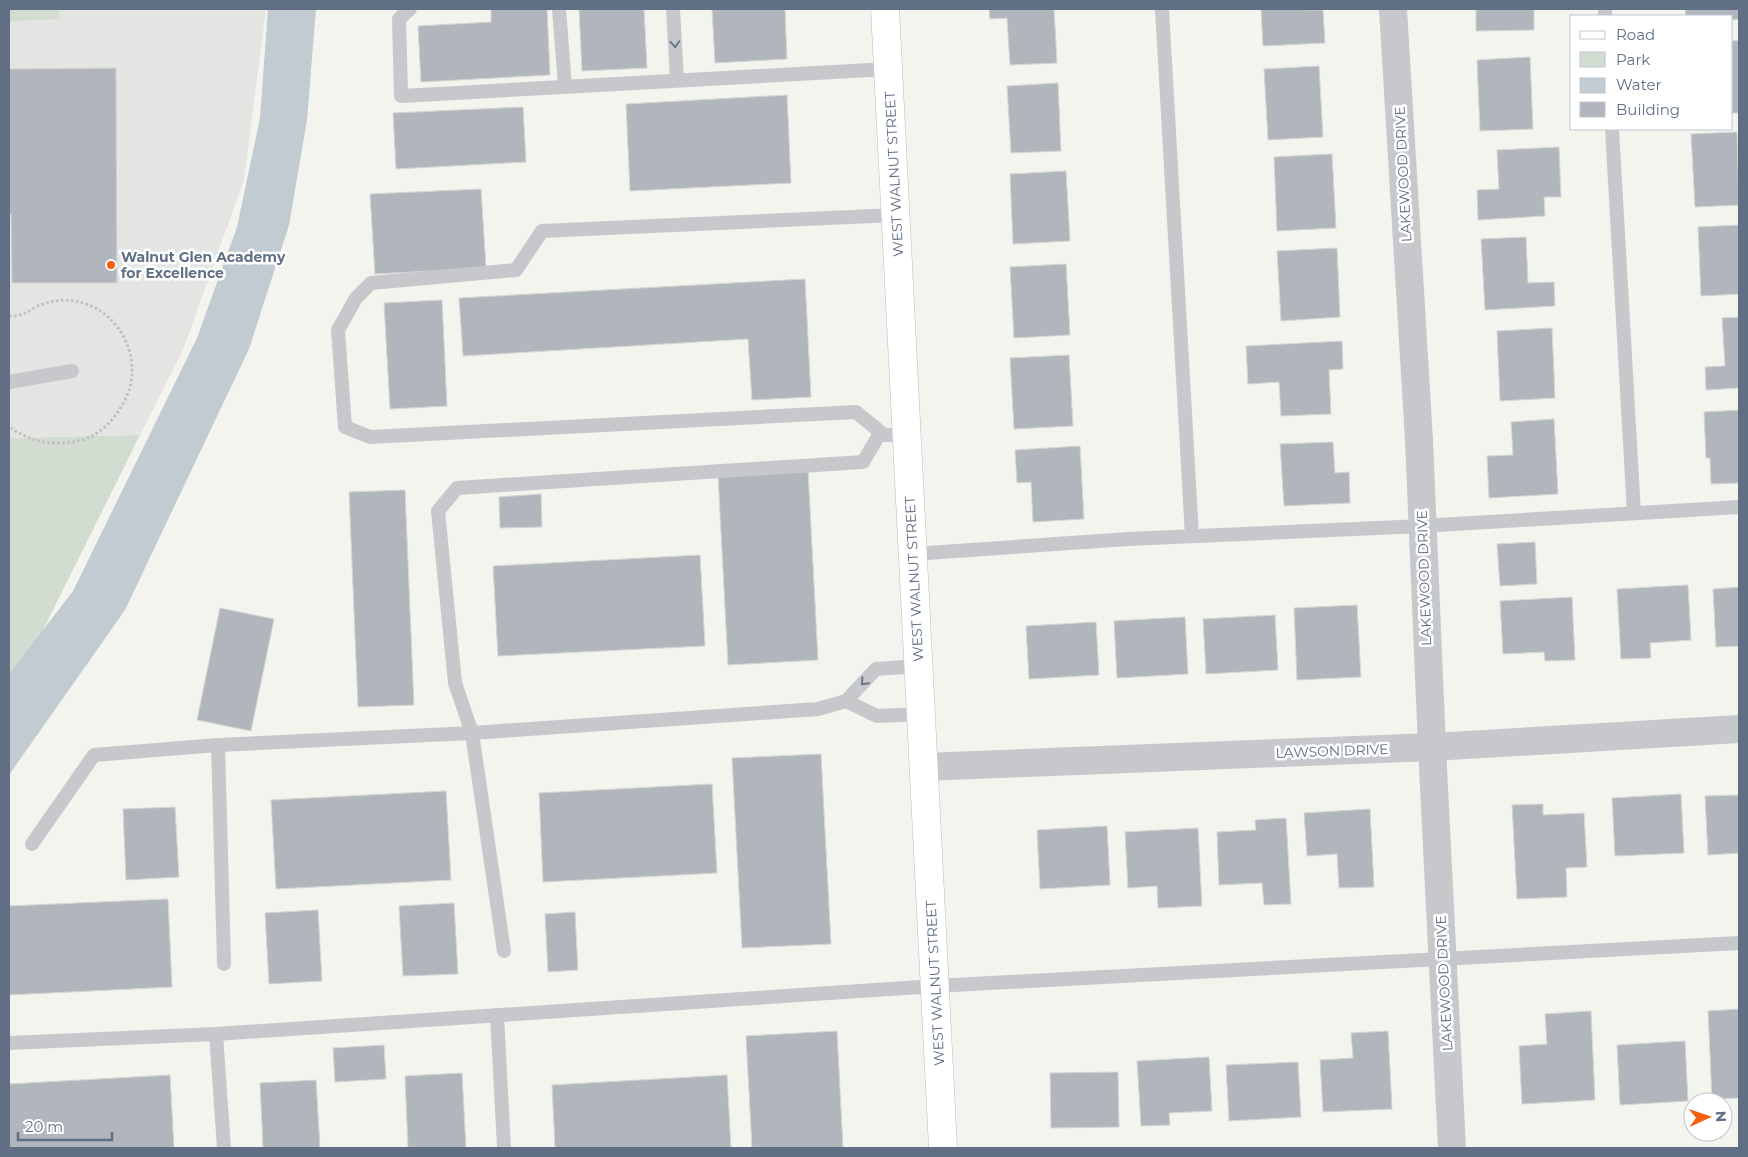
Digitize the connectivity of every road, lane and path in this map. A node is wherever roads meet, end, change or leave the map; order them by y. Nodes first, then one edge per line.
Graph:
1 (410, 9) edge
2 (559, 9) edge
3 (673, 9) edge
4 (885, 9) edge
5 (1162, 9) edge
6 (1393, 9) edge
7 (888, 69) junction
8 (677, 80) junction
9 (565, 86) junction
10 (1612, 130) edge
11 (895, 215) junction
12 (72, 371) dead end
13 (9, 382) edge
14 (895, 434) junction
15 (1739, 507) edge
16 (1634, 513) junction
17 (1422, 526) junction
18 (1192, 536) junction
19 (913, 554) junction
20 (918, 666) junction
21 (846, 701) junction
22 (921, 714) junction
23 (1739, 729) edge
24 (472, 733) junction
25 (218, 745) junction
26 (1432, 748) junction
27 (924, 767) junction
28 (32, 844) dead end
29 (1739, 943) edge
30 (504, 951) dead end
31 (1443, 958) junction
32 (224, 964) dead end
33 (935, 986) junction
34 (497, 1016) junction
35 (216, 1034) junction
36 (9, 1043) edge
37 (224, 1148) edge
38 (504, 1148) edge
39 (944, 1148) edge
40 (1452, 1148) edge

1 - 9 lane
2 - 9 lane
3 -> 8 lane
4 - 7 main road, WEST WALNUT STREET
5 - 18 lane
6 - 17 street, LAKEWOOD DRIVE
7 - 8 lane
7 - 11 main road, WEST WALNUT STREET
8 - 9 lane
10 - 16 lane
11 - 14 main road, WEST WALNUT STREET
11 - 14 lane
12 - 13 lane
14 - 19 main road, WEST WALNUT STREET
14 - 24 lane
15 - 16 lane
16 - 17 lane
17 - 18 lane
17 - 26 street, LAKEWOOD DRIVE
18 - 19 lane
19 - 20 main road, WEST WALNUT STREET
20 -> 21 lane
20 - 22 main road, WEST WALNUT STREET
21 - 22 lane
21 - 24 lane
22 - 27 main road, WEST WALNUT STREET
23 - 26 street, LAWSON DRIVE
24 - 25 lane
24 - 30 lane
25 - 28 lane
25 - 32 lane
26 - 27 street, LAWSON DRIVE
26 - 31 street, LAKEWOOD DRIVE
27 - 33 main road, WEST WALNUT STREET
29 - 31 lane
31 - 33 lane
31 - 40 street, LAKEWOOD DRIVE
33 - 34 lane
33 - 39 main road, WEST WALNUT STREET
34 - 35 lane
34 - 38 lane
35 - 36 lane
35 - 37 lane

